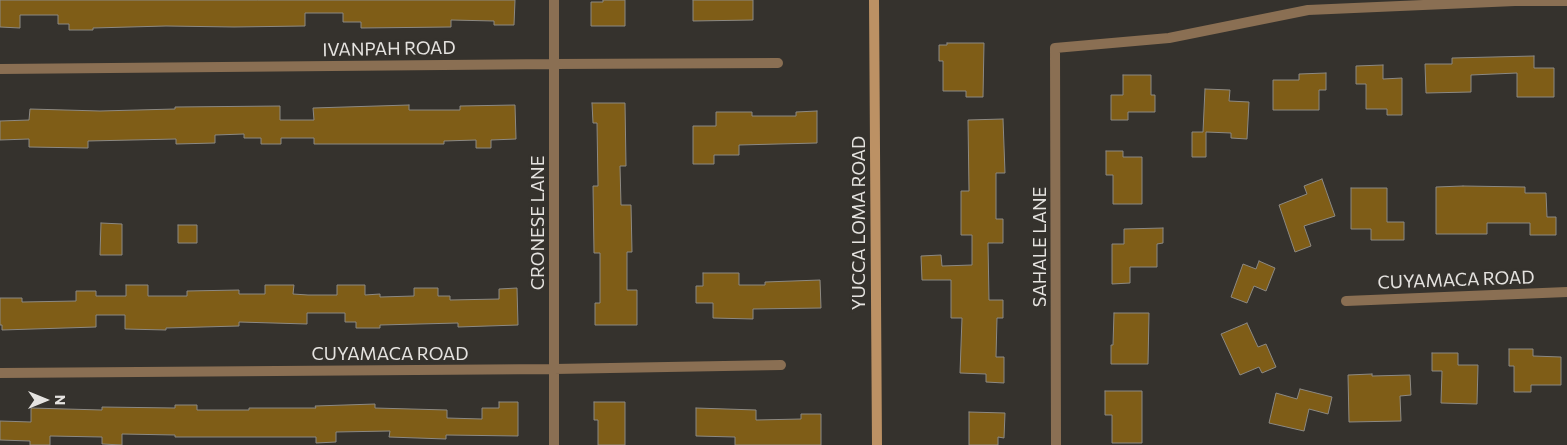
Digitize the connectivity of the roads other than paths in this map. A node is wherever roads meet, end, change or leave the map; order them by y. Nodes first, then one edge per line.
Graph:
1 (554, 0) edge
2 (874, 0) edge
3 (1567, 0) edge
4 (778, 63) dead end
5 (554, 64) junction
6 (0, 69) edge
7 (1567, 292) edge
8 (1346, 301) dead end
9 (781, 365) dead end
10 (554, 369) junction
11 (0, 373) edge
12 (554, 445) edge
13 (877, 445) edge
14 (1056, 445) edge

1 - 5 street, CRONESE LANE
2 - 13 main road, YUCCA LOMA ROAD
3 - 14 street, SAHALE LANE
4 - 5 street, IVANPAH ROAD
5 - 6 street, IVANPAH ROAD
5 - 10 street, CRONESE LANE
7 - 8 street, CUYAMACA ROAD
9 - 10 street, CUYAMACA ROAD
10 - 11 street, CUYAMACA ROAD
10 - 12 street, CRONESE LANE

